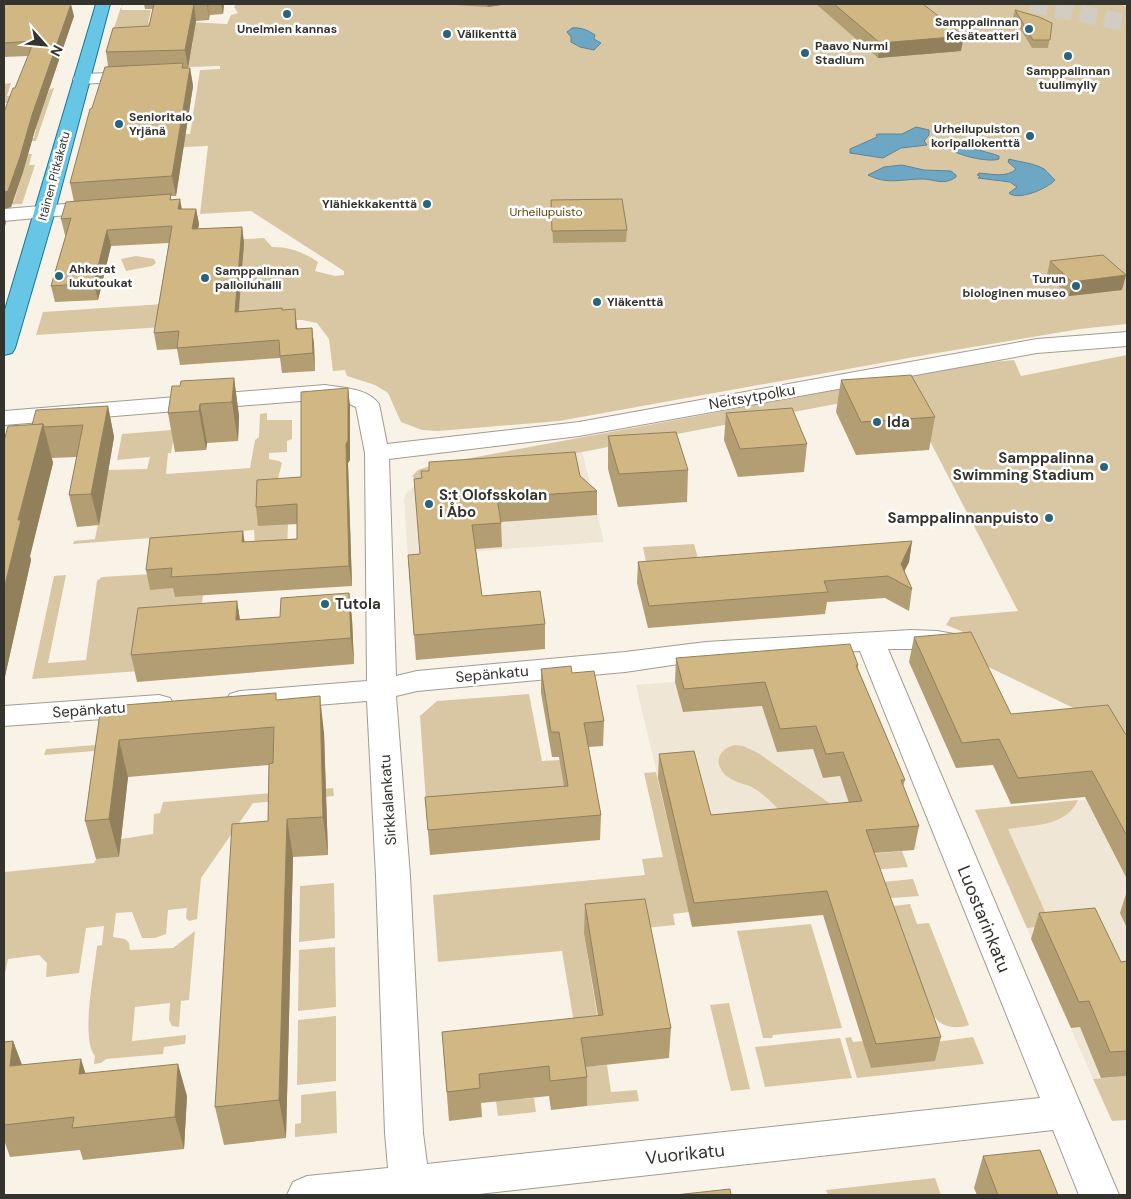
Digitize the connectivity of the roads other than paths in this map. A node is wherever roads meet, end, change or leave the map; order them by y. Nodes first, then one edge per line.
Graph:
1 (103, 4) edge
2 (154, 76) edge
3 (81, 79) junction
4 (117, 207) edge
5 (45, 211) junction
6 (4, 214) edge
7 (1127, 338) edge
8 (4, 348) edge
9 (4, 418) edge
10 (377, 453) junction
11 (870, 641) junction
12 (972, 648) edge
13 (382, 689) junction
14 (4, 716) edge
15 (1064, 1112) junction
16 (410, 1190) edge
17 (307, 1195) edge
18 (1099, 1195) edge

1 - 3 main road, Itäinen Pitkäkatu
2 - 3 street
3 - 5 main road, Itäinen Pitkäkatu
4 - 5 street
5 - 6 street
5 - 8 main road, Itäinen Pitkäkatu
7 - 10 street, Neitsytpolku
9 - 10 street, Sirkkalankatu
10 - 13 street, Sirkkalankatu
11 - 12 street, Sepänkatu
11 - 13 street, Sepänkatu
11 - 15 street, Luostarinkatu
13 - 14 street, Sepänkatu
13 - 16 street, Sirkkalankatu
15 - 16 street, Vuorikatu
15 - 18 street, Luostarinkatu
16 - 17 street, Vuorikatu

